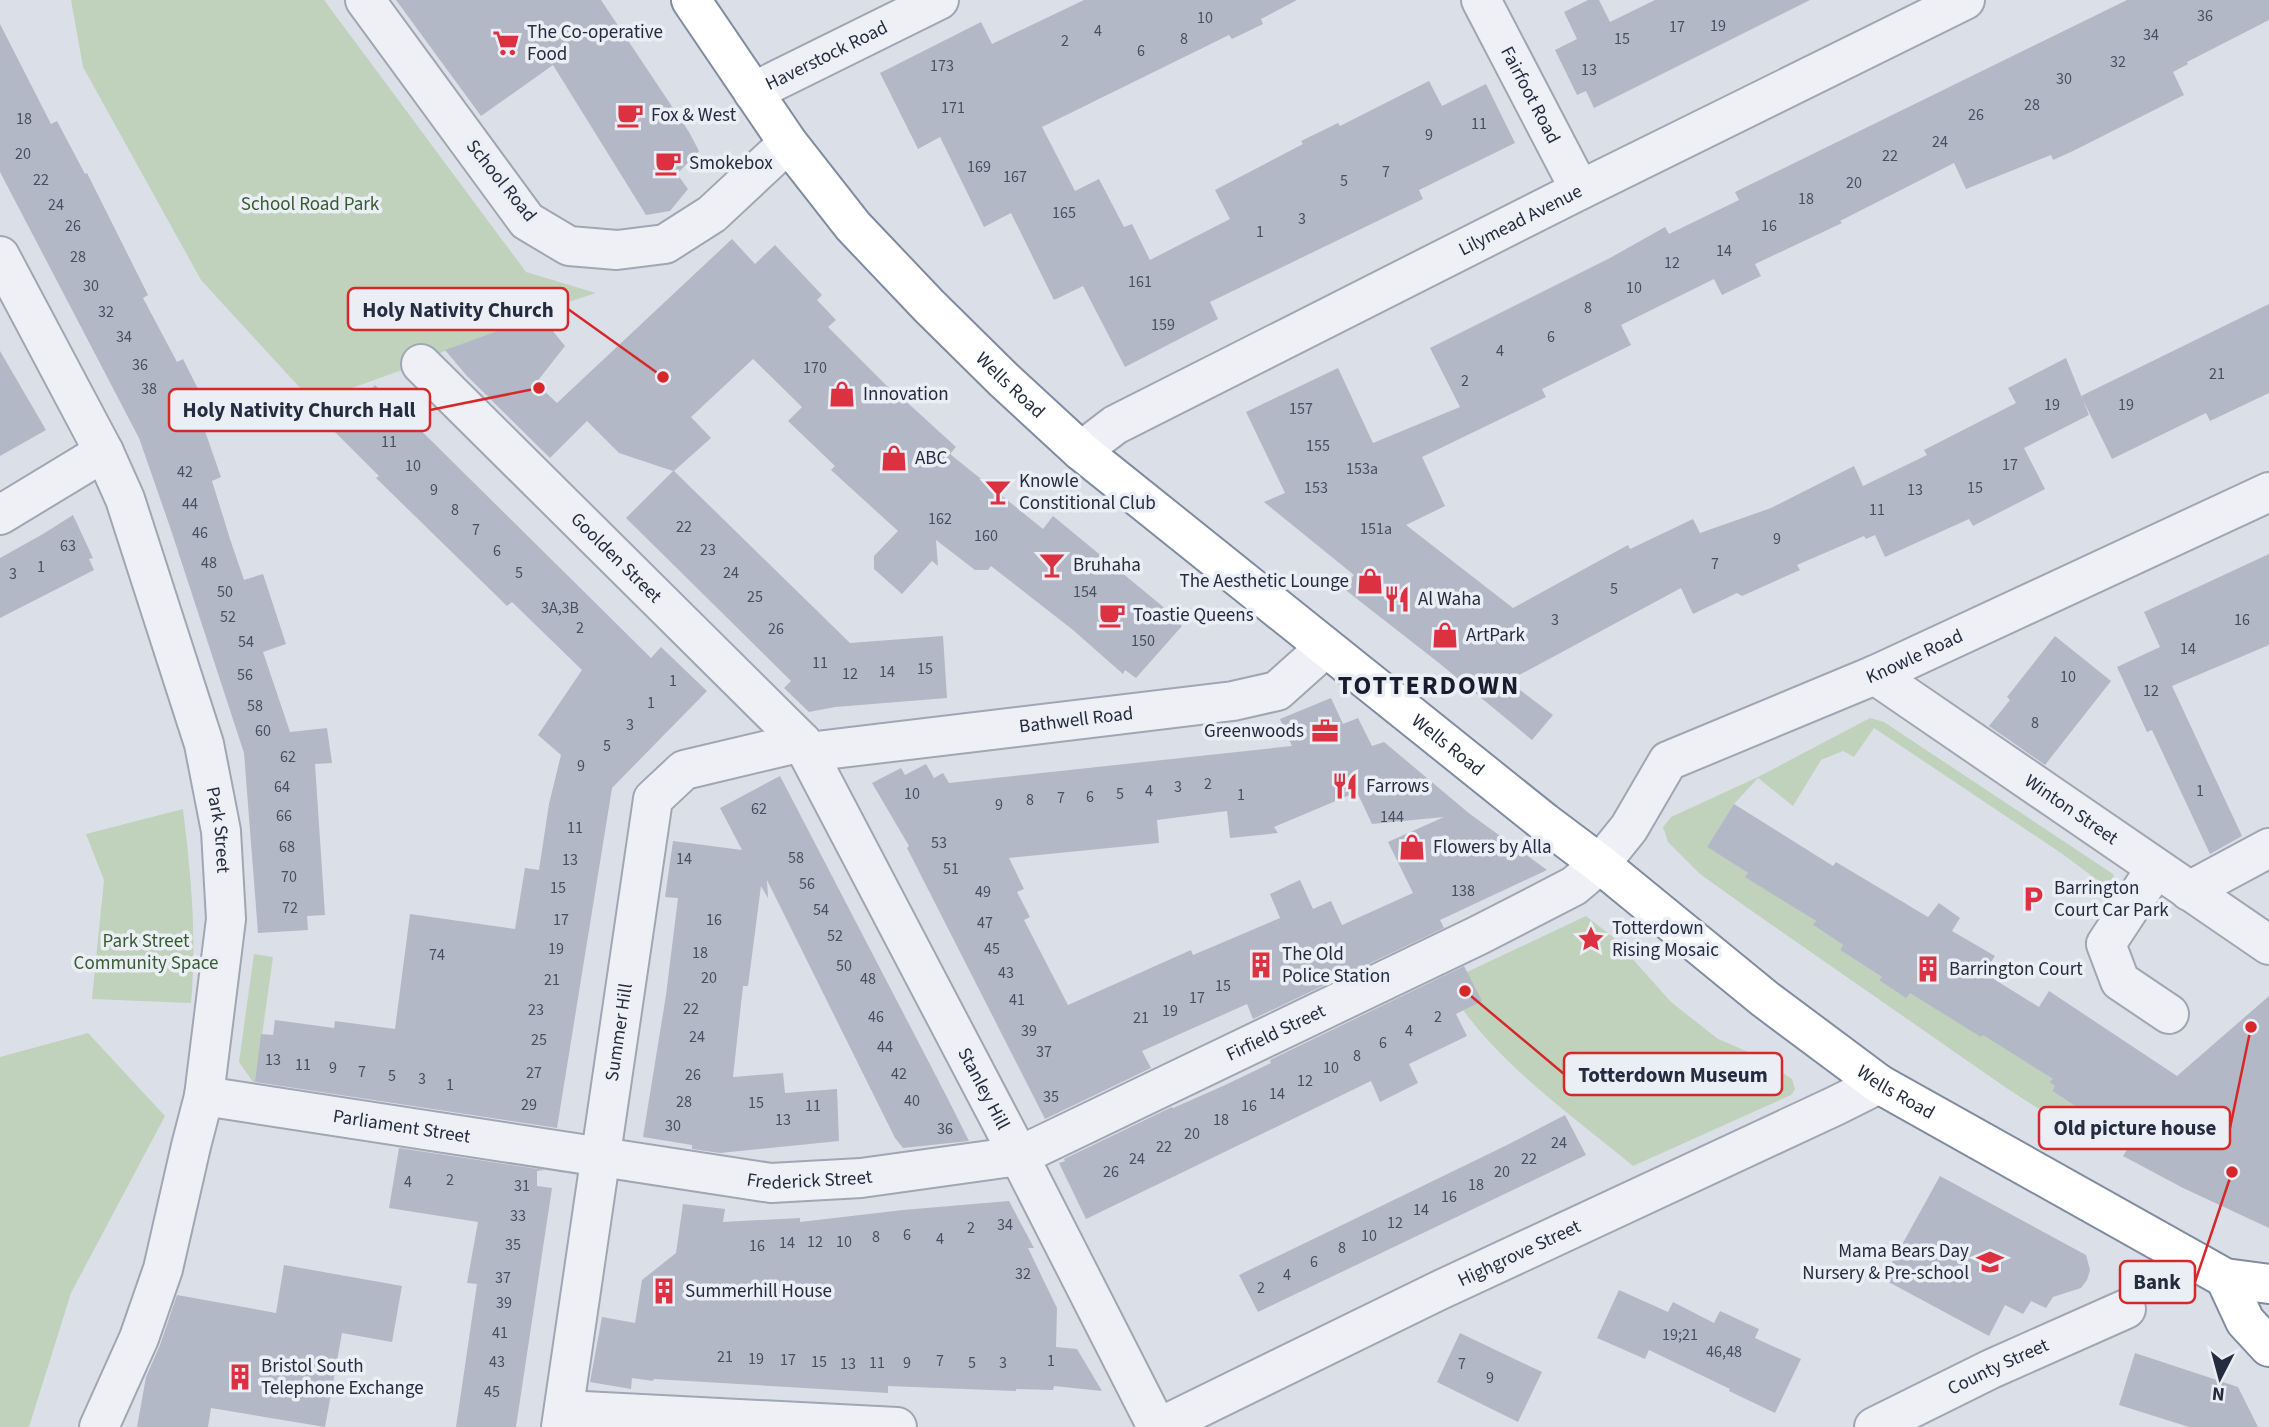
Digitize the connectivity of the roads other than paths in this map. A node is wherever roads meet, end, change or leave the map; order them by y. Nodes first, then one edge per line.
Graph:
1 (365, 0) edge
2 (691, 0) edge
3 (939, 0) edge
4 (1481, 0) edge
5 (1965, 0) edge
6 (753, 92) junction
7 (788, 142) junction
8 (1580, 190) junction
9 (0, 256) edge
10 (421, 364) dead end
11 (1081, 451) junction
12 (104, 452) junction
13 (2269, 492) edge
14 (0, 515) edge
15 (1325, 648) junction
16 (1875, 675) junction
17 (805, 747) junction
18 (2269, 848) edge
19 (1600, 864) junction
20 (2156, 868) junction
21 (2189, 891) junction
22 (2269, 945) edge
23 (2169, 1014) dead end
24 (198, 1078) junction
25 (1879, 1084) junction
26 (600, 1155) junction
27 (1019, 1156) junction
28 (2225, 1278) junction
29 (2269, 1284) edge
30 (2126, 1309) dead end
31 (2269, 1347) edge
32 (562, 1418) edge
33 (99, 1427) edge
34 (897, 1427) edge
35 (1159, 1427) edge
36 (1874, 1427) edge

1 - 7 street, School Road
2 - 6 highway, Wells Road
3 - 6 street, Haverstock Road
4 - 8 street, Fairfoot Road
5 - 8 street, Lilymead Avenue
6 - 7 highway, Wells Road
7 - 11 highway, Wells Road
8 - 11 street, Lilymead Avenue
9 - 12 street, Park Street
10 - 17 street, Goolden Street
11 - 15 highway, Wells Road
12 - 14 street
12 - 24 street, Park Street
13 - 16 street, Knowle Road
15 - 17 street, Bathwell Road
15 - 19 highway, Wells Road
16 - 19 street, Knowle Road
16 - 20 street, Winton Street
17 - 26 street, Summer Hill
17 - 27 street, Stanley Hill
18 - 21 street
19 - 25 highway, Wells Road
19 - 27 street, Firfield Street
20 - 21 street, Winton Street
20 - 23 street
21 - 22 street, Winton Street
24 - 26 street, Parliament Street
24 - 33 street, Park Street
25 - 28 highway, Wells Road
25 - 35 street, Highgrove Street
26 - 27 street, Frederick Street
26 - 32 street, Summer Hill
27 - 35 street, Stanley Hill
28 - 29 highway, Wells Road
28 - 31 highway
30 - 36 street, County Street
32 - 34 street

